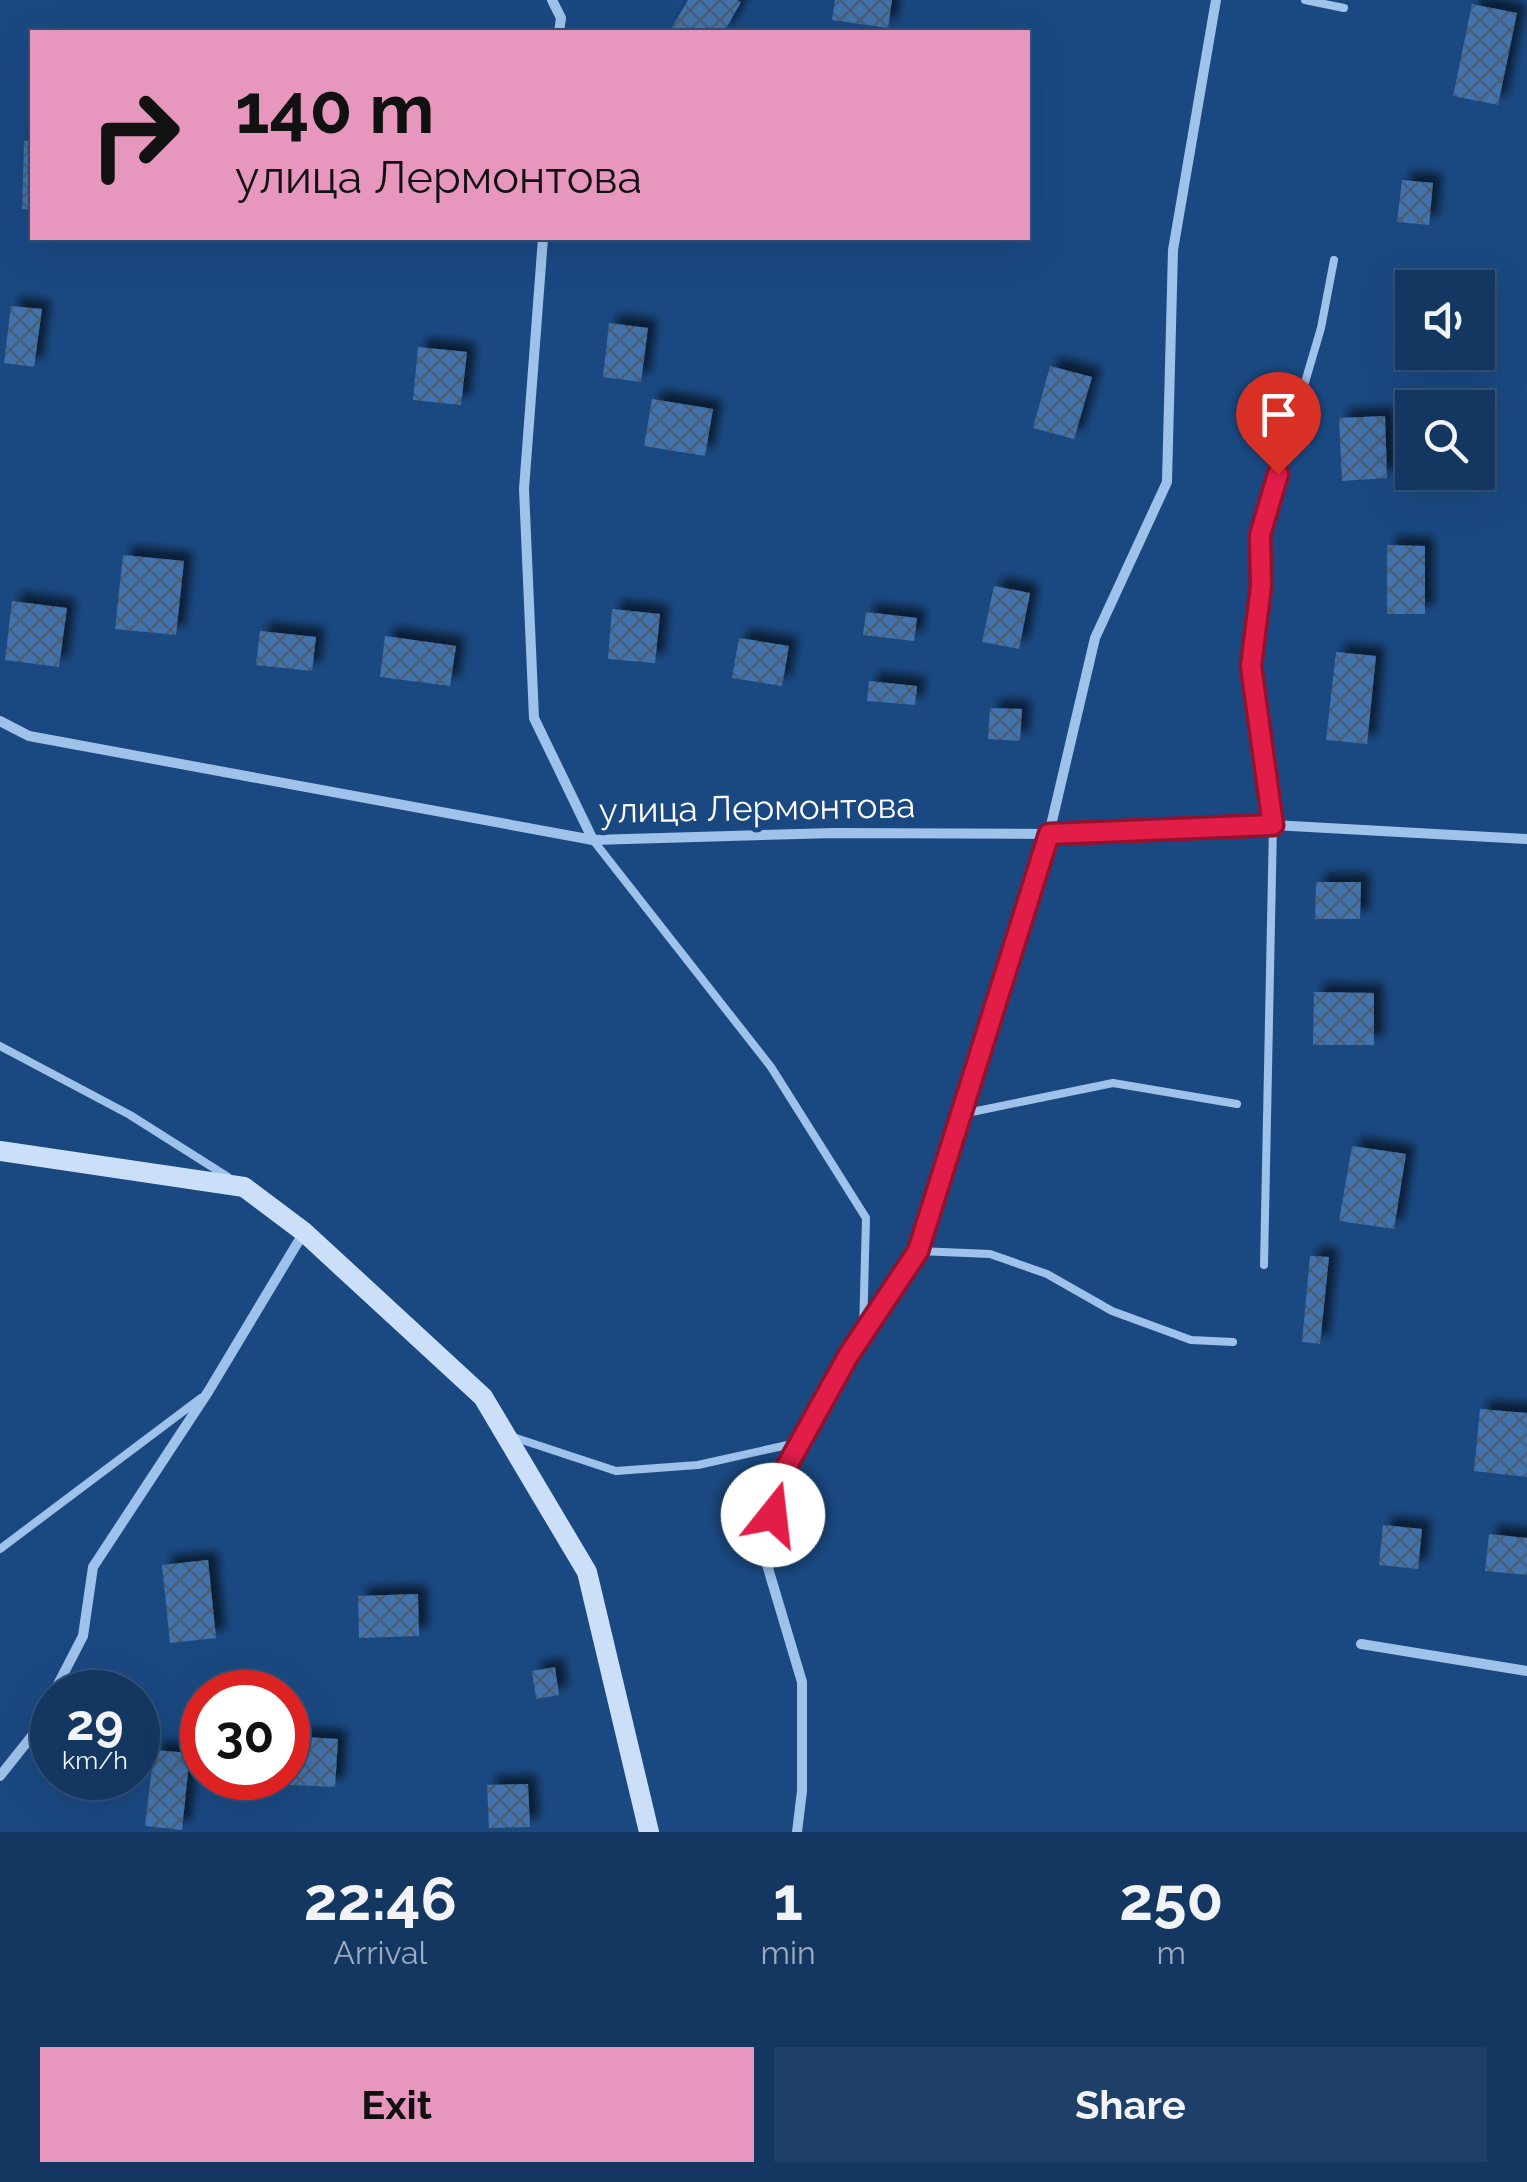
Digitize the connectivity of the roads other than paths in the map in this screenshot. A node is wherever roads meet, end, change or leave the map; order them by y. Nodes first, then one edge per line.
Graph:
1 (552, 0) edge
2 (1216, 0) edge
3 (1305, 0) edge
4 (1344, 8) dead end
5 (560, 30) edge
6 (543, 240) edge
7 (1334, 260) dead end
8 (0, 721) edge
9 (1273, 825) junction
10 (1049, 834) junction
11 (1527, 839) edge
12 (594, 840) junction
13 (0, 1046) edge
14 (1237, 1104) dead end
15 (962, 1114) junction
16 (0, 1151) edge
17 (244, 1188) junction
18 (304, 1232) junction
19 (918, 1251) junction
20 (1264, 1264) dead end
21 (863, 1334) junction
22 (1233, 1342) dead end
23 (208, 1392) junction
24 (508, 1435) junction
25 (800, 1442) junction
26 (0, 1549) edge
27 (1361, 1644) dead end
28 (66, 1670) edge
29 (1527, 1671) edge
30 (30, 1737) edge
31 (0, 1776) edge
32 (649, 1832) edge
33 (797, 1832) edge

1 - 5 street
2 - 10 street
3 - 4 lane
6 - 12 street
7 - 9 lane
8 - 12 street, улица Лермонтова
9 - 10 street, улица Лермонтова
9 - 11 street, улица Лермонтова
9 - 20 lane
10 - 12 street, улица Лермонтова
10 - 15 street
12 - 21 lane
13 - 17 lane
14 - 15 lane
15 - 19 street
16 - 17 street
17 - 18 street
18 - 23 street
18 - 24 street
19 - 21 street
19 - 22 lane
21 - 25 street
23 - 26 lane
23 - 28 street
24 - 25 lane
24 - 32 street
25 - 33 street
27 - 29 street
30 - 31 street

